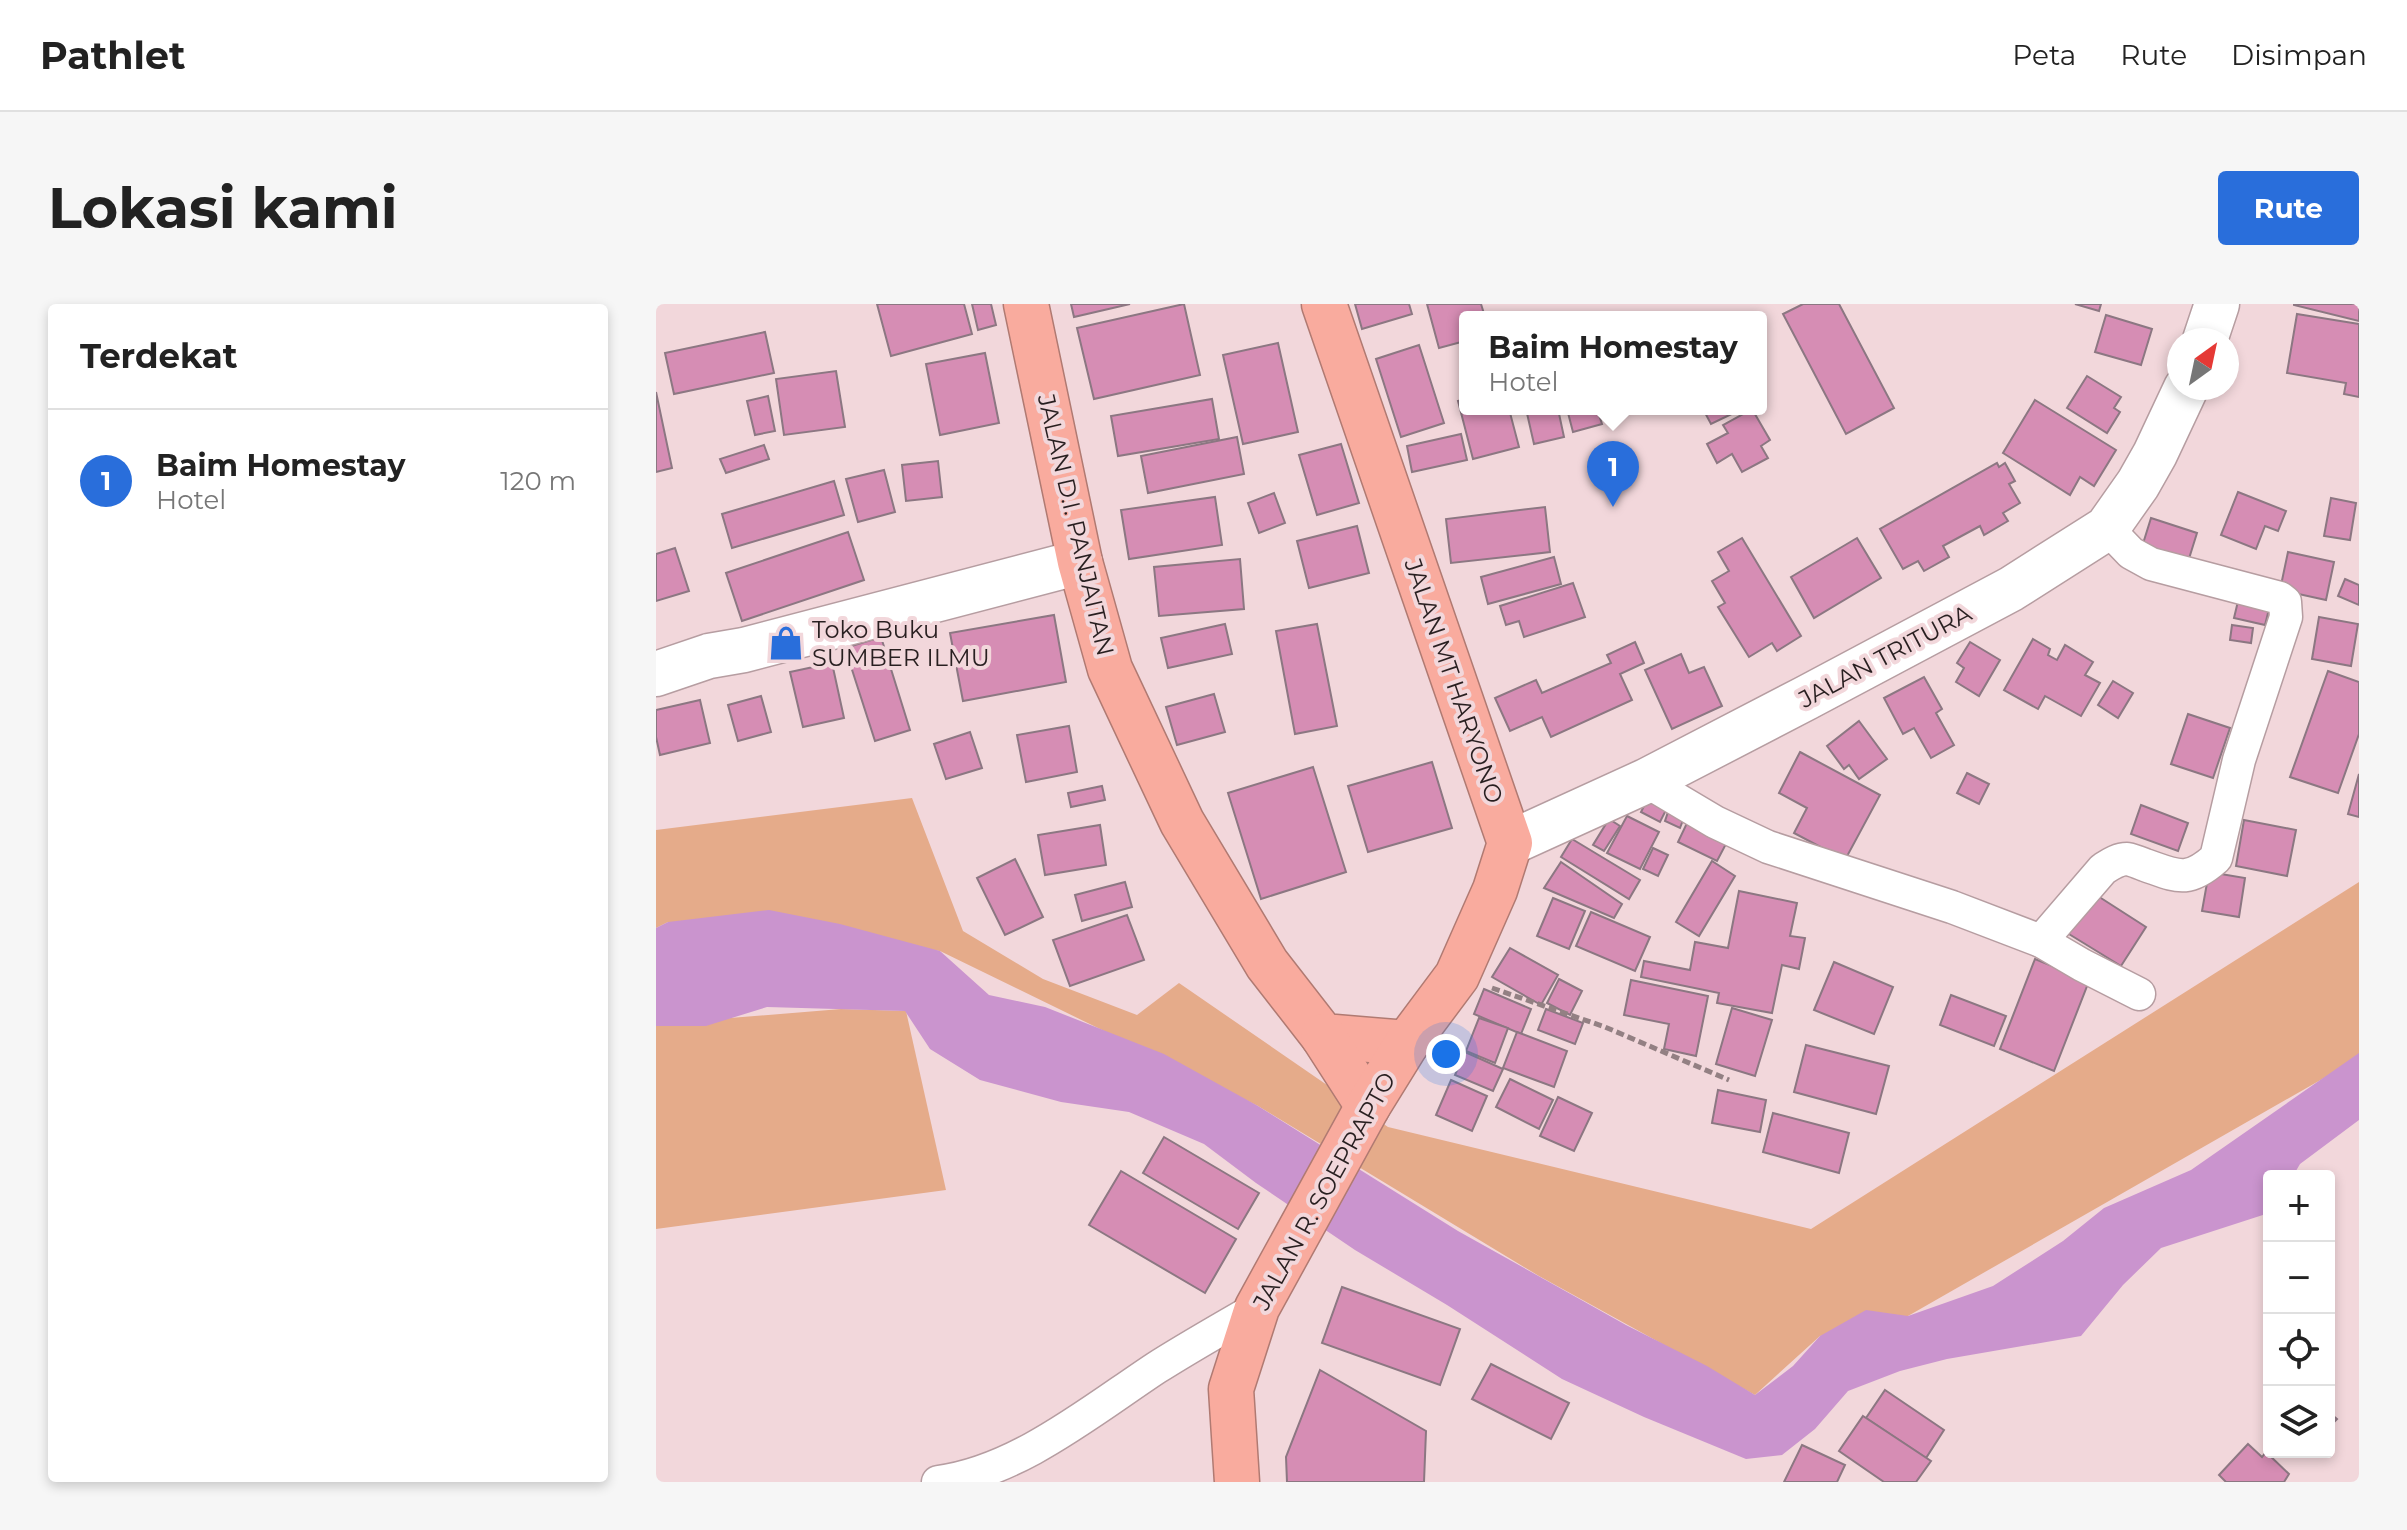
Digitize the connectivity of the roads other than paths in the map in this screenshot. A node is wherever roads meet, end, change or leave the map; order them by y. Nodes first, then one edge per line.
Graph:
1 (1026, 304) edge
2 (1324, 304) edge
3 (2217, 304) edge
4 (2209, 328) edge
5 (2180, 400) edge
6 (2107, 528) junction
7 (1080, 562) junction
8 (656, 674) edge
9 (1646, 781) junction
10 (1510, 843) junction
11 (2041, 941) junction
12 (2139, 994) dead end
13 (1323, 1036) junction
14 (1407, 1043) junction
15 (1364, 1115) junction
16 (1266, 1291) junction
17 (938, 1482) edge
18 (1237, 1482) edge

1 - 7 highway, JALAN D.I. PANJAITAN
2 - 10 highway, JALAN MT HARYONO
3 - 4 street
5 - 6 street, JALAN TRITURA
6 - 9 street, JALAN TRITURA
6 - 11 street
7 - 8 street
7 - 13 highway, JALAN D.I. PANJAITAN
9 - 10 street, JALAN TRITURA
9 - 11 street
10 - 14 highway
11 - 12 street
13 - 14 highway
13 - 15 highway, JALAN D.I. PANJAITAN
14 - 15 highway, JALAN R. SOEPRAPTO
15 - 16 highway, JALAN R. SOEPRAPTO
16 - 17 street
16 - 18 highway, JALAN R. SOEPRAPTO

